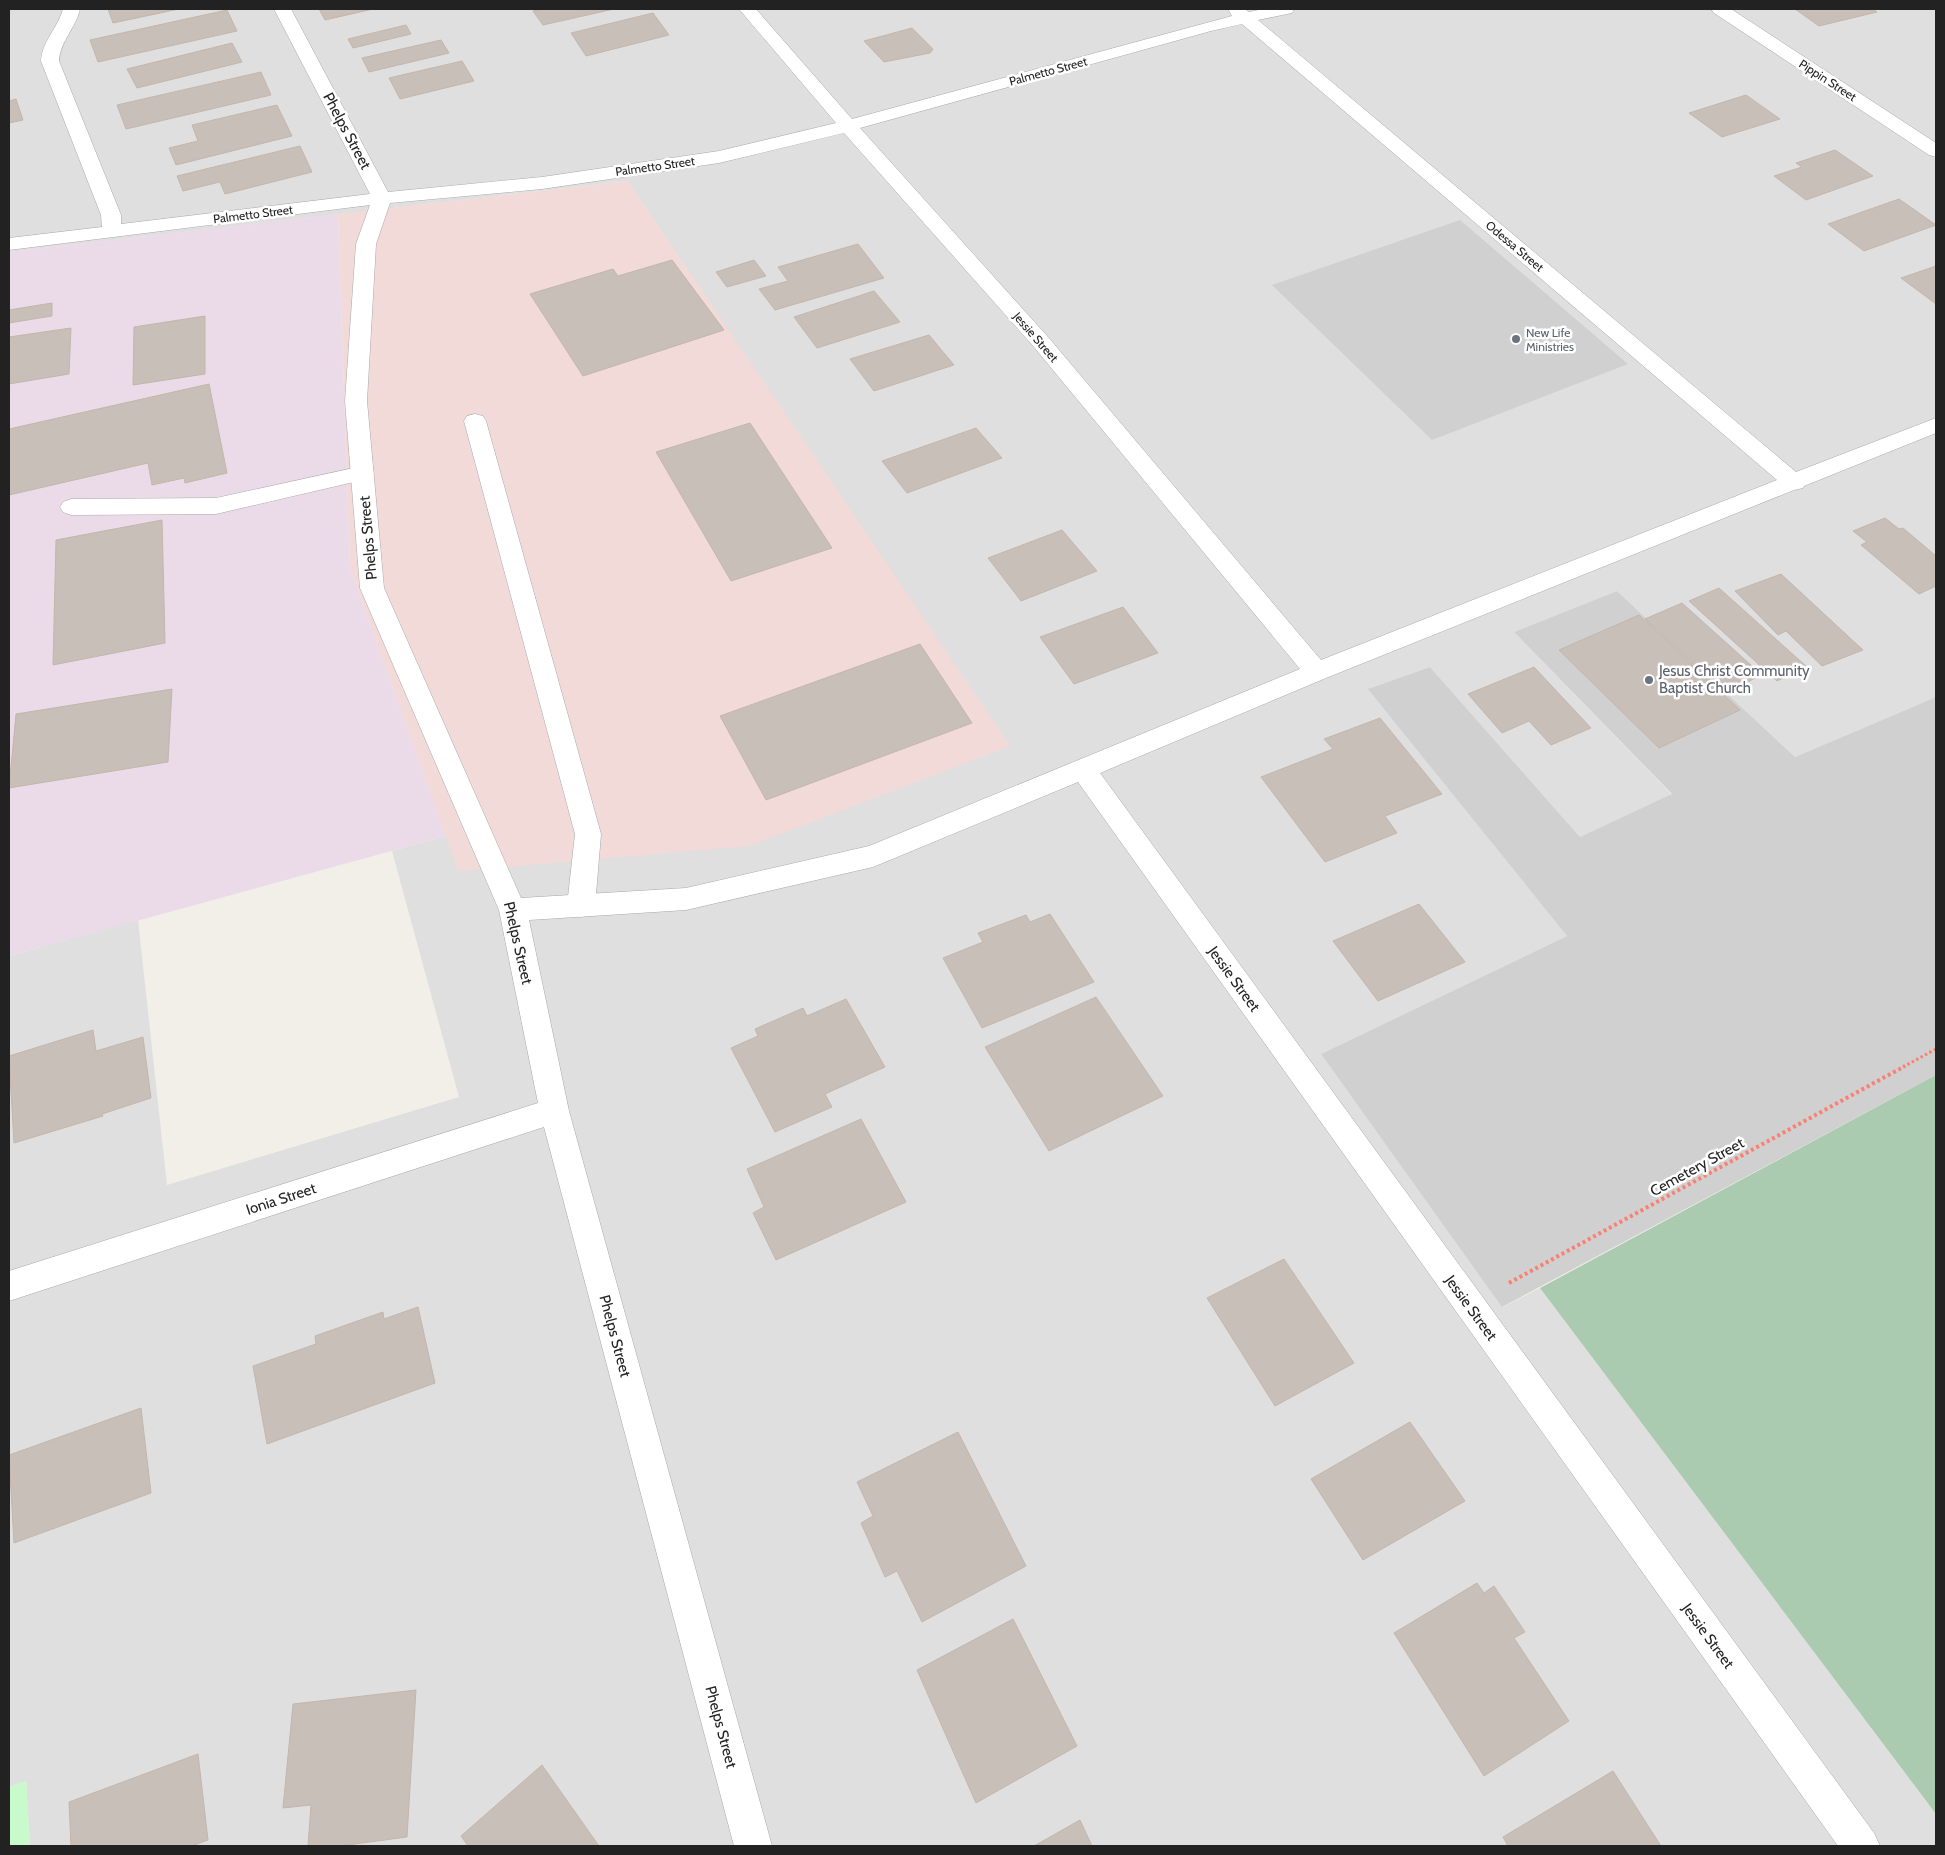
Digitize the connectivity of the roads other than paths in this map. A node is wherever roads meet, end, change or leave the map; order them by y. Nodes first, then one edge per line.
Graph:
1 (71, 9) edge
2 (282, 9) edge
3 (747, 9) edge
4 (1286, 9) edge
5 (1720, 9) edge
6 (1240, 13) edge
7 (848, 126) junction
8 (1936, 151) edge
9 (382, 198) junction
10 (112, 231) junction
11 (9, 244) edge
12 (475, 421) dead end
13 (1936, 425) edge
14 (363, 473) junction
15 (1795, 483) junction
16 (71, 507) dead end
17 (1317, 672) junction
18 (1082, 768) junction
19 (581, 906) junction
20 (513, 910) junction
21 (554, 1111) junction
22 (9, 1286) edge
23 (753, 1846) edge
24 (1861, 1846) edge

1 - 10 street
2 - 9 street, Phelps Street
3 - 7 street, Jessie Street
4 - 6 street, Palmetto Street
5 - 8 street, Pippin Street
6 - 7 street, Palmetto Street
6 - 15 street, Odessa Street
7 - 9 street, Palmetto Street
7 - 17 street, Jessie Street
9 - 10 street, Palmetto Street
9 - 14 street, Phelps Street
10 - 11 street, Palmetto Street
12 - 19 street
13 - 15 street
14 - 16 street
14 - 20 street, Phelps Street
15 - 17 street
17 - 18 street
18 - 19 street
18 - 24 street, Jessie Street
19 - 20 street
20 - 21 street, Phelps Street
21 - 22 street, Ionia Street
21 - 23 street, Phelps Street

